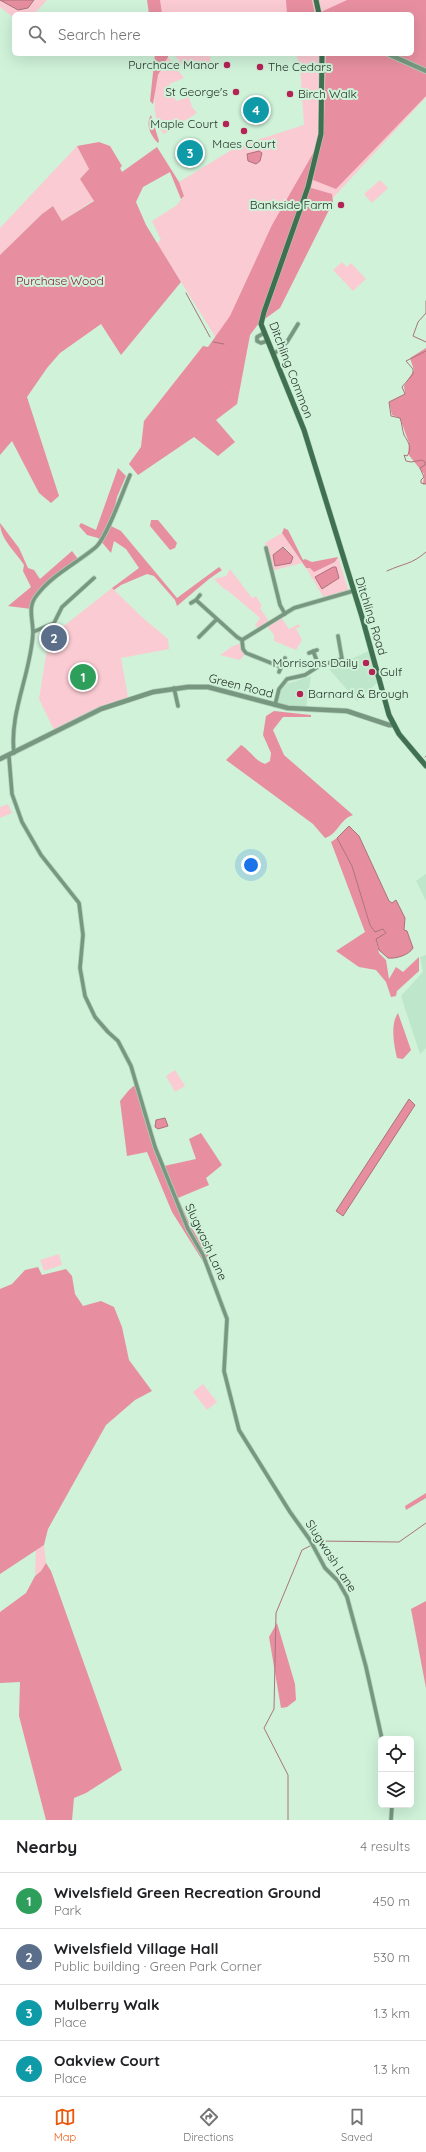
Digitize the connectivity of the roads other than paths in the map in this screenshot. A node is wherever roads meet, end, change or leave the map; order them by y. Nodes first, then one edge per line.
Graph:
1 (316, 0) edge
2 (319, 12) edge
3 (322, 56) edge
4 (392, 56) edge
5 (426, 71) edge
6 (298, 324) dead end
7 (264, 333) junction
8 (268, 341) junction
9 (274, 354) junction
10 (313, 462) joint
11 (130, 475) dead end
12 (266, 548) dead end
13 (267, 554) junction
14 (262, 555) dead end
15 (94, 578) dead end
16 (353, 591) junction
17 (200, 595) dead end
18 (196, 600) junction
19 (190, 603) dead end
20 (285, 614) junction
21 (217, 619) junction
22 (33, 632) junction
23 (338, 636) dead end
24 (199, 637) dead end
25 (242, 640) junction
26 (313, 651) dead end
27 (286, 658) dead end
28 (319, 666) junction
29 (281, 667) junction
30 (279, 672) dead end
31 (174, 688) junction
32 (275, 705) junction
33 (178, 706) dead end
34 (394, 725) junction
35 (14, 754) junction
36 (9, 757) junction
37 (0, 760) edge
38 (426, 766) edge
39 (381, 1736) edge
40 (392, 1808) edge
41 (391, 1820) edge

1 - 2 main road
3 - 7 main road, Ditchling Common
4 - 5 street
6 - 9 street
7 - 8 main road, Ditchling Common
7 - 8 street
8 - 9 main road, Ditchling Common
9 - 10 main road, Ditchling Common
10 - 16 main road, Ditchling Road
11 - 22 street
12 - 13 street
13 - 14 street
13 - 20 street
15 - 22 street
16 - 20 street
16 - 34 main road, Ditchling Road
17 - 18 street
18 - 19 street
18 - 21 street
20 - 25 street
21 - 24 street
21 - 25 street
22 - 35 street
23 - 28 street
25 - 29 street
26 - 28 street
27 - 29 street
28 - 32 street
29 - 30 street
31 - 32 street, Green Road
31 - 33 street
31 - 35 street, Green Road
32 - 34 street, Green Road
34 - 38 main road, Ditchling Road
35 - 36 street, Green Road
36 - 37 street, Green Road
36 - 39 street, Slugwash Lane
40 - 41 street

